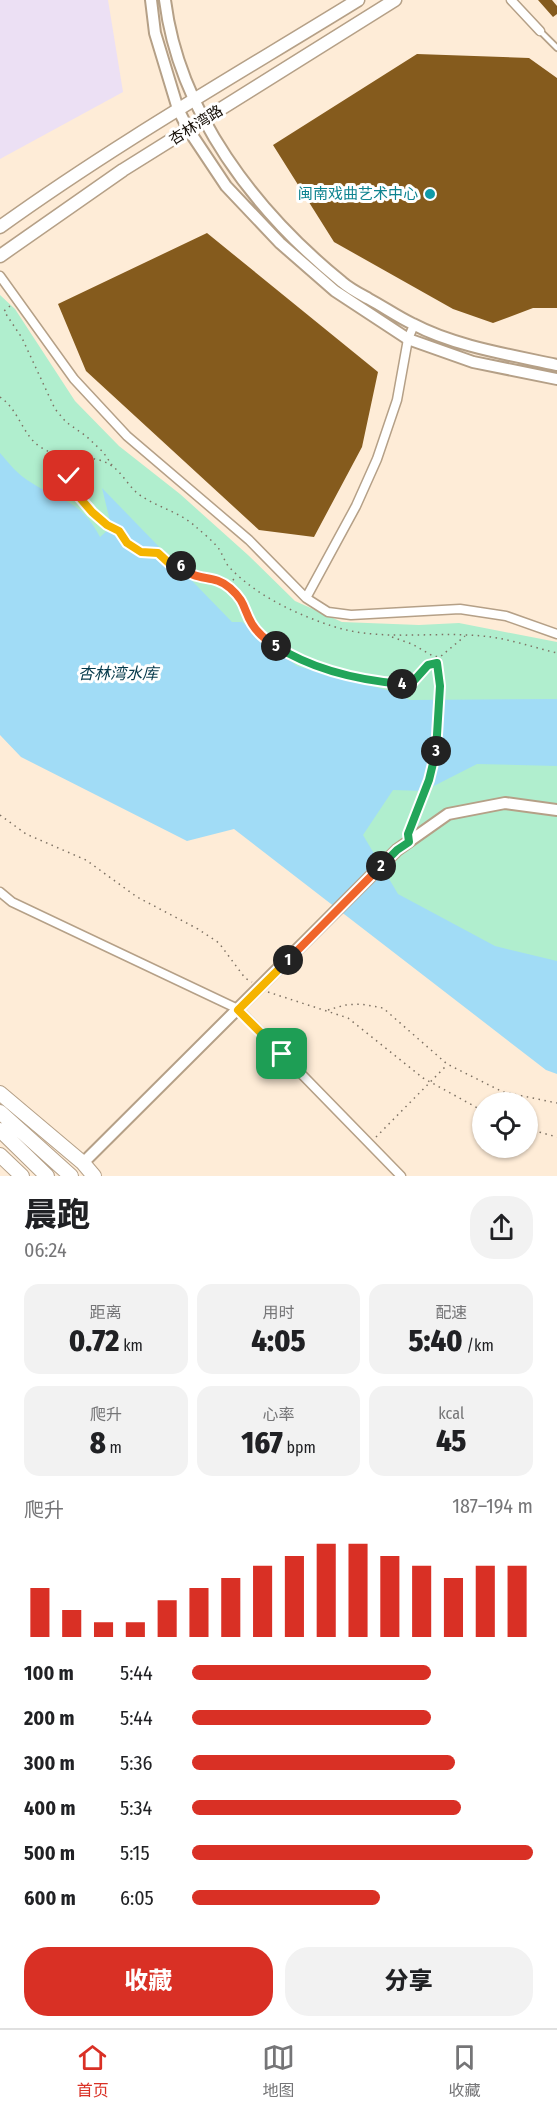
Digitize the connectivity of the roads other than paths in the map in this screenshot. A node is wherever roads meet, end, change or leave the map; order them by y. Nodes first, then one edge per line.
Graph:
1 (151, 0) edge
2 (165, 0) edge
3 (358, 0) edge
4 (395, 0) edge
5 (511, 0) edge
6 (540, 31) joint
7 (557, 48) edge
8 (194, 100) junction
9 (178, 109) junction
10 (203, 120) junction
11 (188, 129) junction
12 (0, 226) edge
13 (0, 256) edge
14 (0, 276) edge
15 (414, 325) junction
16 (408, 339) junction
17 (557, 365) edge
18 (557, 379) edge
19 (306, 598) junction
20 (557, 634) edge
21 (557, 810) edge
22 (0, 892) edge
23 (238, 1010) junction
24 (0, 1093) edge
25 (1, 1112) edge
26 (0, 1130) edge
27 (0, 1155) edge
28 (83, 1163) junction
29 (22, 1176) edge
30 (48, 1176) edge
31 (71, 1176) edge
32 (94, 1176) edge
33 (401, 1176) edge

1 - 9 street
2 - 8 street
3 - 8 main road, 杏林湾路
4 - 10 main road, 杏林湾路
5 - 6 street
6 - 7 lane
8 - 9 main road, 杏林湾路
8 - 10 street
9 - 11 street
9 - 12 main road, 杏林湾路
10 - 11 main road, 杏林湾路
10 - 15 street
11 - 13 main road, 杏林湾路
11 - 16 street
14 - 19 street
15 - 16 street
15 - 17 street
16 - 18 street
16 - 19 street
19 - 20 street
21 - 23 street
22 - 23 street
23 - 28 street
23 - 33 street
24 - 28 main road
25 - 31 main road
26 - 30 main road
27 - 29 main road
28 - 32 main road

